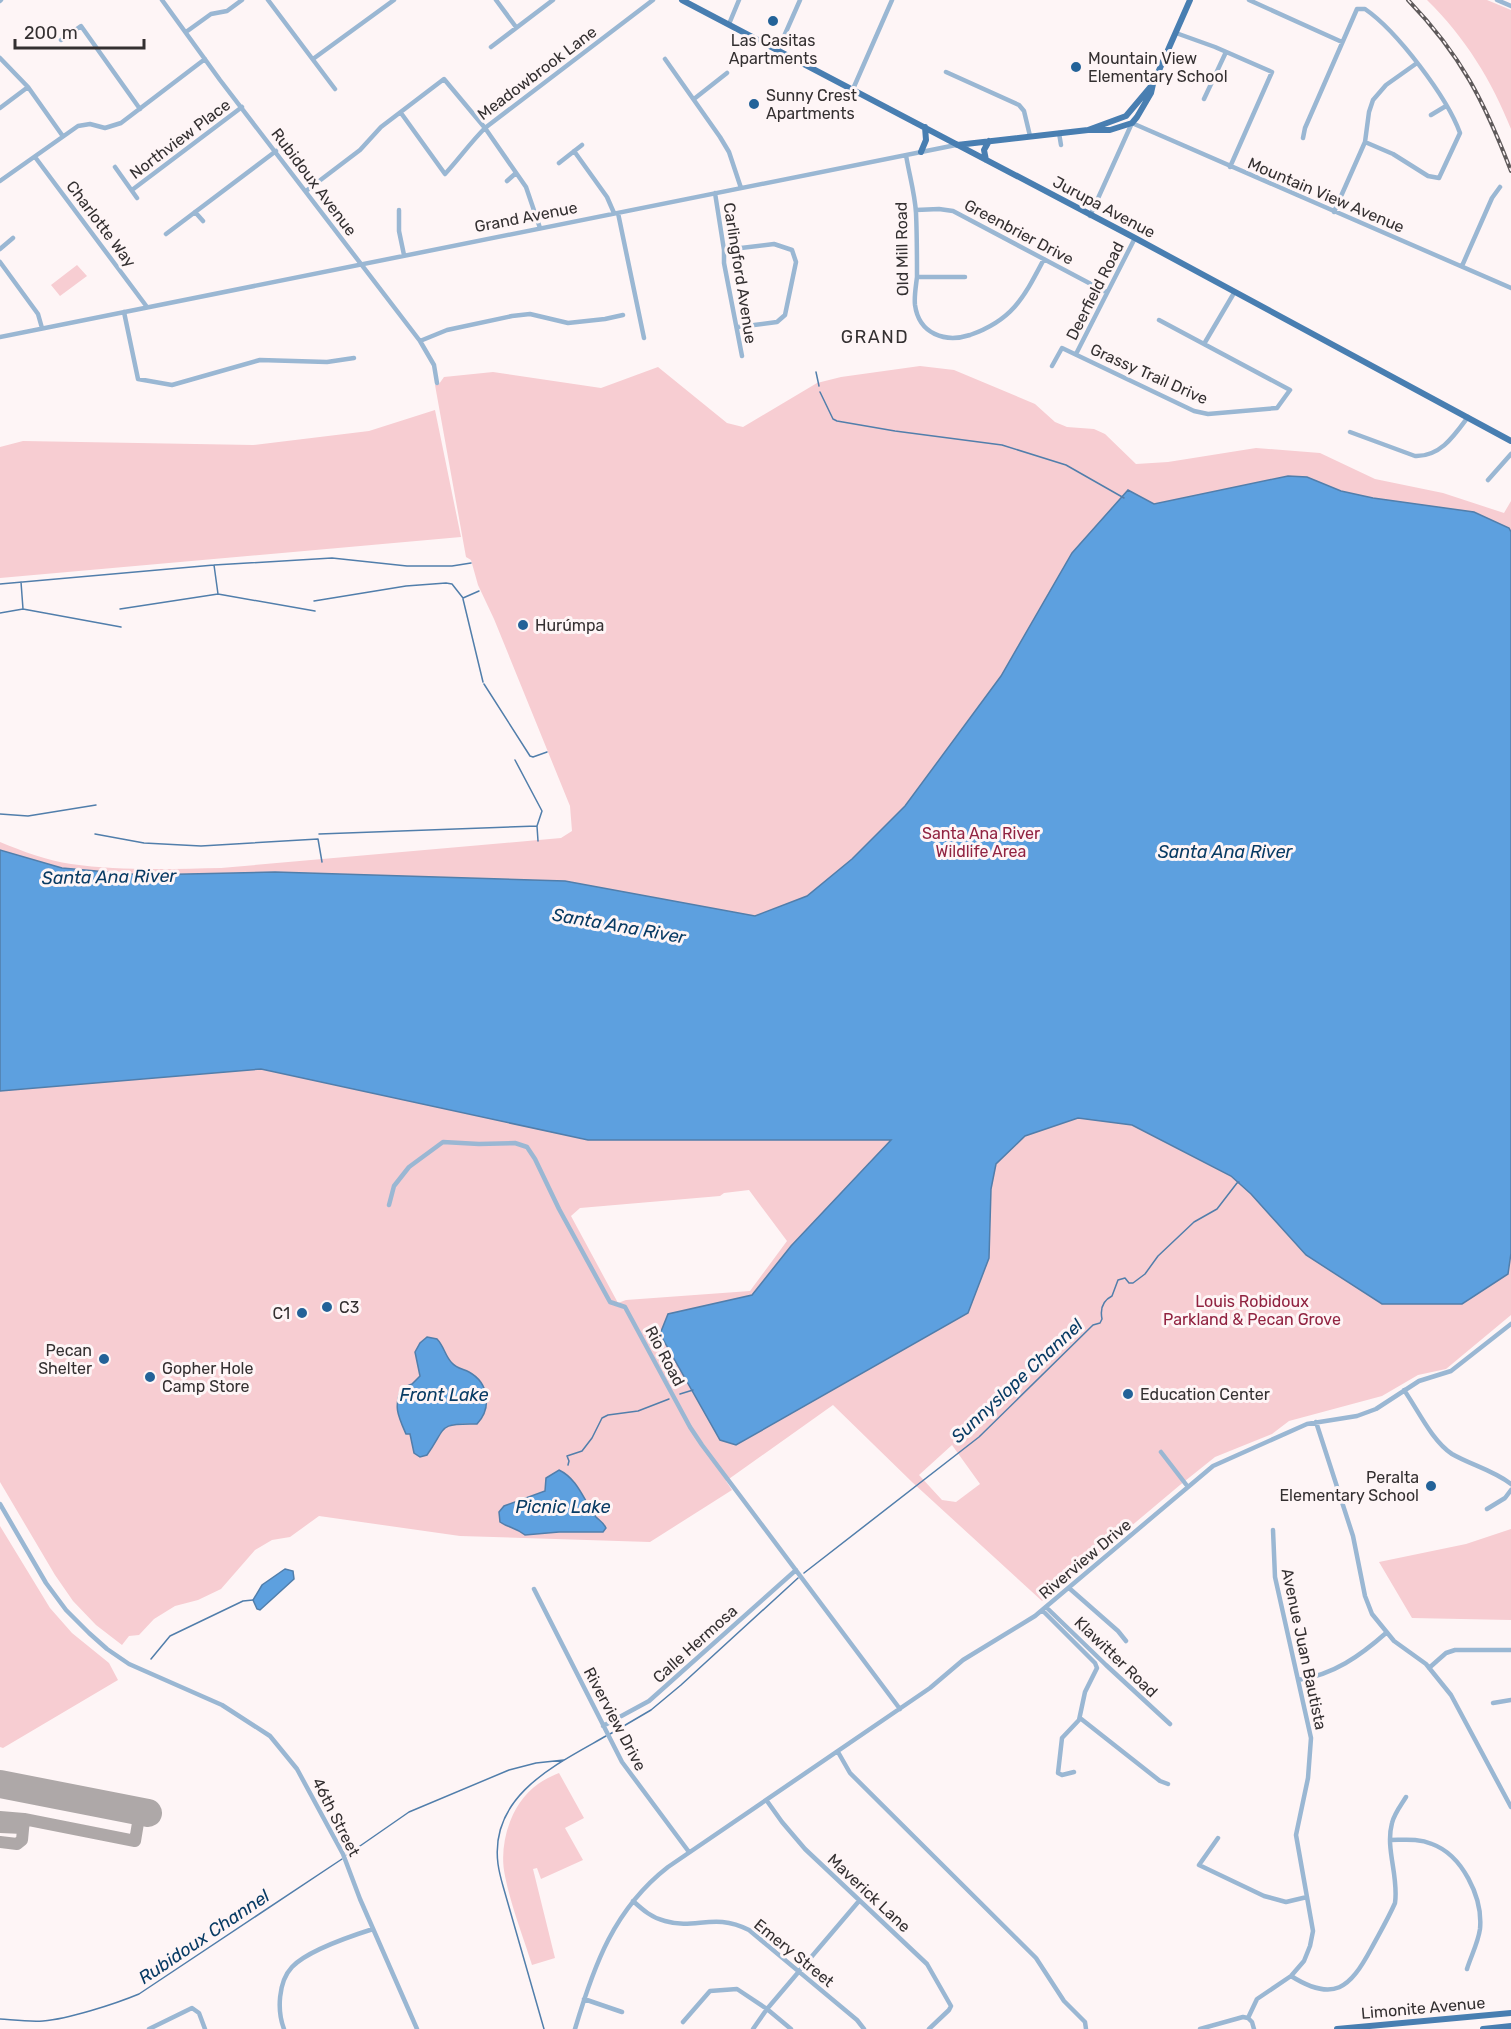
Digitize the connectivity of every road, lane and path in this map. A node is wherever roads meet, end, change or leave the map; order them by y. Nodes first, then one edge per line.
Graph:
1 (162, 0) edge
2 (242, 0) edge
3 (268, 0) edge
4 (394, 0) edge
5 (496, 0) edge
6 (553, 0) edge
7 (653, 0) edge
8 (682, 0) edge
9 (740, 0) edge
10 (800, 0) edge
11 (892, 0) edge
12 (1190, 0) edge
13 (1249, 0) edge
14 (1497, 0) edge
15 (1511, 6) edge
16 (729, 24) junction
17 (516, 27) junction
18 (186, 32) junction
19 (1176, 33) junction
20 (61, 40) dead end
21 (1342, 42) junction
22 (491, 47) dead end
23 (778, 50) junction
24 (1226, 52) junction
25 (0, 58) edge
26 (205, 59) junction
27 (313, 59) junction
28 (665, 59) dead end
29 (1417, 63) junction
30 (946, 72) dead end
31 (727, 73) dead end
32 (1153, 84) junction
33 (28, 87) junction
34 (336, 89) dead end
35 (853, 89) junction
36 (694, 99) junction
37 (1204, 99) dead end
38 (1446, 106) junction
39 (242, 107) junction
40 (0, 108) edge
41 (140, 109) junction
42 (401, 113) junction
43 (1431, 115) dead end
44 (1126, 116) junction
45 (1131, 123) junction
46 (924, 127) junction
47 (484, 128) junction
48 (1088, 130) junction
49 (1059, 133) junction
50 (62, 135) junction
51 (1030, 136) junction
52 (1303, 138) dead end
53 (989, 141) junction
54 (1365, 142) junction
55 (582, 145) dead end
56 (957, 145) junction
57 (1061, 145) dead end
58 (276, 151) junction
59 (574, 152) junction
60 (921, 152) junction
61 (906, 155) junction
62 (35, 157) junction
63 (986, 159) junction
64 (559, 163) dead end
65 (115, 167) dead end
66 (1230, 167) junction
67 (516, 173) junction
68 (507, 181) dead end
69 (0, 182) edge
70 (1500, 187) dead end
71 (741, 188) junction
72 (132, 190) junction
73 (306, 191) junction
74 (715, 194) junction
75 (137, 198) dead end
76 (399, 210) dead end
77 (916, 210) junction
78 (195, 212) junction
79 (1334, 212) junction
80 (616, 213) junction
81 (1090, 216) junction
82 (203, 221) dead end
83 (540, 228) junction
84 (166, 234) dead end
85 (13, 238) dead end
86 (1135, 238) junction
87 (0, 249) edge
88 (724, 250) junction
89 (404, 255) junction
90 (1044, 260) junction
91 (0, 262) edge
92 (360, 264) junction
93 (1462, 266) junction
94 (965, 277) dead end
95 (917, 278) junction
96 (1511, 288) edge
97 (1106, 292) junction
98 (1234, 293) junction
99 (147, 307) junction
100 (124, 312) junction
101 (623, 315) dead end
102 (1159, 320) dead end
103 (738, 327) junction
104 (42, 328) junction
105 (0, 336) edge
106 (644, 338) dead end
107 (420, 341) junction
108 (1204, 344) junction
109 (1062, 348) joint
110 (1076, 354) junction
111 (742, 356) dead end
112 (354, 358) dead end
113 (1052, 366) dead end
114 (437, 383) dead end
115 (1468, 417) junction
116 (1350, 432) dead end
117 (1511, 441) edge
118 (1511, 454) edge
119 (1488, 480) dead end
120 (389, 1205) dead end
121 (1511, 1324) edge
122 (1404, 1390) junction
123 (1316, 1422) junction
124 (1161, 1452) dead end
125 (1511, 1484) edge
126 (1188, 1487) junction
127 (1511, 1490) edge
128 (0, 1504) edge
129 (1487, 1509) dead end
130 (1273, 1530) dead end
131 (797, 1572) junction
132 (1069, 1588) junction
133 (534, 1589) dead end
134 (1044, 1608) junction
135 (1386, 1633) junction
136 (1126, 1641) dead end
137 (1511, 1650) edge
138 (1101, 1660) junction
139 (1096, 1665) junction
140 (1429, 1668) junction
141 (1298, 1680) junction
142 (1511, 1700) edge
143 (1493, 1704) dead end
144 (900, 1709) junction
145 (1080, 1718) junction
146 (1170, 1724) dead end
147 (603, 1726) junction
148 (838, 1752) junction
149 (1074, 1772) dead end
150 (1168, 1784) dead end
151 (1406, 1797) dead end
152 (767, 1801) junction
153 (1511, 1807) edge
154 (1218, 1838) dead end
155 (1390, 1840) junction
156 (690, 1852) junction
157 (1307, 1897) junction
158 (859, 1900) junction
159 (633, 1901) junction
160 (373, 1929) junction
161 (1467, 1969) dead end
162 (800, 1971) junction
163 (1292, 1976) junction
164 (584, 1999) junction
165 (767, 2009) junction
166 (622, 2012) dead end
167 (1511, 2013) edge
168 (1248, 2018) junction
169 (683, 2022) dead end
170 (1511, 2026) edge
171 (150, 2029) edge
172 (205, 2029) edge
173 (284, 2029) edge
174 (417, 2029) edge
175 (575, 2029) edge
176 (753, 2029) edge
177 (791, 2029) edge
178 (864, 2029) edge
179 (929, 2029) edge
180 (1086, 2029) edge
181 (1200, 2029) edge
182 (1254, 2029) edge
183 (1337, 2029) edge
184 (1483, 2029) edge

1 - 18 street, Rubidoux Avenue
2 - 18 street
3 - 27 street
4 - 27 street
5 - 17 street
6 - 17 street
7 - 47 street, Meadowbrook Lane
8 - 16 main road, Jurupa Avenue
9 - 16 street
10 - 23 street
11 - 35 street
12 - 19 main road
13 - 21 street
14 - 15 street
16 - 23 main road, Jurupa Avenue
17 - 22 street
18 - 26 street, Rubidoux Avenue
19 - 24 street
19 - 32 main road
20 - 41 street
21 - 29 street
21 - 52 street
23 - 35 main road, Jurupa Avenue
24 - 37 street
24 - 66 street
25 - 33 street
26 - 39 street, Rubidoux Avenue
26 - 41 street
27 - 34 street
28 - 36 street, Carlingford Avenue
29 - 38 street
29 - 54 street
30 - 51 street
31 - 36 street
32 - 44 main road
32 - 45 main road
33 - 40 street
33 - 50 street
35 - 46 main road, Jurupa Avenue
36 - 71 street, Carlingford Avenue
38 - 43 street
38 - 54 street
39 - 58 street, Rubidoux Avenue
39 - 72 street, Northview Place
41 - 50 street
42 - 47 street
42 - 47 street, Meadowbrook Lane
42 - 73 street
44 - 45 street
44 - 48 main road, Grand Avenue
45 - 48 main road, Grand Avenue
45 - 66 street, Mountain View Avenue
45 - 81 street
46 - 56 main road, Jurupa Avenue
46 - 60 main road
47 - 67 street
48 - 49 main road, Grand Avenue
49 - 51 main road, Grand Avenue
49 - 57 street
50 - 62 street
51 - 53 main road, Grand Avenue
53 - 56 main road, Grand Avenue
53 - 63 main road
54 - 79 street
55 - 59 street
56 - 60 street, Grand Avenue
56 - 63 main road, Jurupa Avenue
58 - 73 street, Rubidoux Avenue
58 - 78 street
59 - 64 street
59 - 80 street
60 - 61 street, Grand Avenue
61 - 71 street, Grand Avenue
61 - 77 street, Old Mill Road
62 - 69 street
62 - 99 street, Charlotte Way
63 - 81 main road, Jurupa Avenue
65 - 72 street
66 - 79 street, Mountain View Avenue
67 - 68 street
67 - 83 street
70 - 93 street
71 - 74 street, Grand Avenue
72 - 75 street
73 - 92 street, Rubidoux Avenue
74 - 80 street, Grand Avenue
74 - 88 street, Carlingford Avenue
76 - 89 street
77 - 90 street, Greenbrier Drive
77 - 95 street, Old Mill Road
78 - 82 street
78 - 84 street
79 - 93 street, Mountain View Avenue
80 - 83 street, Grand Avenue
80 - 106 street
81 - 86 main road, Jurupa Avenue
83 - 89 street, Grand Avenue
85 - 87 street
86 - 97 street, Deerfield Road
86 - 98 main road, Jurupa Avenue
88 - 103 street, Carlingford Avenue
88 - 103 street
89 - 92 street, Grand Avenue
90 - 95 street, Old Mill Road
90 - 97 street, Greenbrier Drive
91 - 104 street
92 - 99 street, Grand Avenue
92 - 107 street, Rubidoux Avenue
93 - 96 street, Mountain View Avenue
94 - 95 street
97 - 110 street, Deerfield Road
98 - 108 street
98 - 115 main road, Jurupa Avenue
99 - 100 street, Grand Avenue
100 - 104 street, Grand Avenue
100 - 112 street
101 - 107 street
102 - 108 street
103 - 111 street, Carlingford Avenue
104 - 105 street, Grand Avenue
107 - 114 street, Rubidoux Avenue
108 - 110 street, Grassy Trail Drive
109 - 110 street, Grassy Trail Drive
109 - 113 street, Deerfield Road
115 - 116 street
115 - 117 main road, Jurupa Avenue
118 - 119 street
120 - 131 street, Rio Road
121 - 122 street, Riverview Drive
122 - 123 street, Riverview Drive
122 - 125 street
123 - 126 street, Riverview Drive
123 - 135 street
124 - 126 street
126 - 132 street, Riverview Drive
127 - 129 street
128 - 160 street, 46th Street
130 - 141 street, Avenue Juan Bautista
131 - 144 street, Rio Road
131 - 147 street, Calle Hermosa
132 - 134 street, Riverview Drive
132 - 136 street
133 - 147 street, Riverview Drive
134 - 138 street, Klawitter Road
134 - 139 street
134 - 144 street, Riverview Drive
135 - 140 street
135 - 141 street
137 - 140 street
138 - 139 street
138 - 146 street, Klawitter Road
139 - 145 street
140 - 153 street
141 - 157 street, Avenue Juan Bautista
142 - 143 street
144 - 148 street, Riverview Drive
145 - 149 street
145 - 150 street
147 - 156 street, Riverview Drive
148 - 152 street, Riverview Drive
148 - 180 street
151 - 155 street
152 - 156 street, Riverview Drive
152 - 158 street, Maverick Lane
154 - 157 street
155 - 161 street
155 - 163 street
156 - 159 street, Riverview Drive
157 - 163 street, Avenue Juan Bautista
158 - 162 street
158 - 179 street, Maverick Lane
159 - 162 street, Emery Street
159 - 164 street, Riverview Drive
160 - 173 street
160 - 174 street, 46th Street
162 - 165 street
162 - 178 street, Emery Street
163 - 168 street, Avenue Juan Bautista
164 - 166 street
164 - 175 street, Riverview Drive
165 - 169 street
165 - 176 street
165 - 177 street
167 - 183 main road, Limonite Avenue
168 - 181 street
168 - 182 street
170 - 184 main road, Limonite Avenue
171 - 172 street

